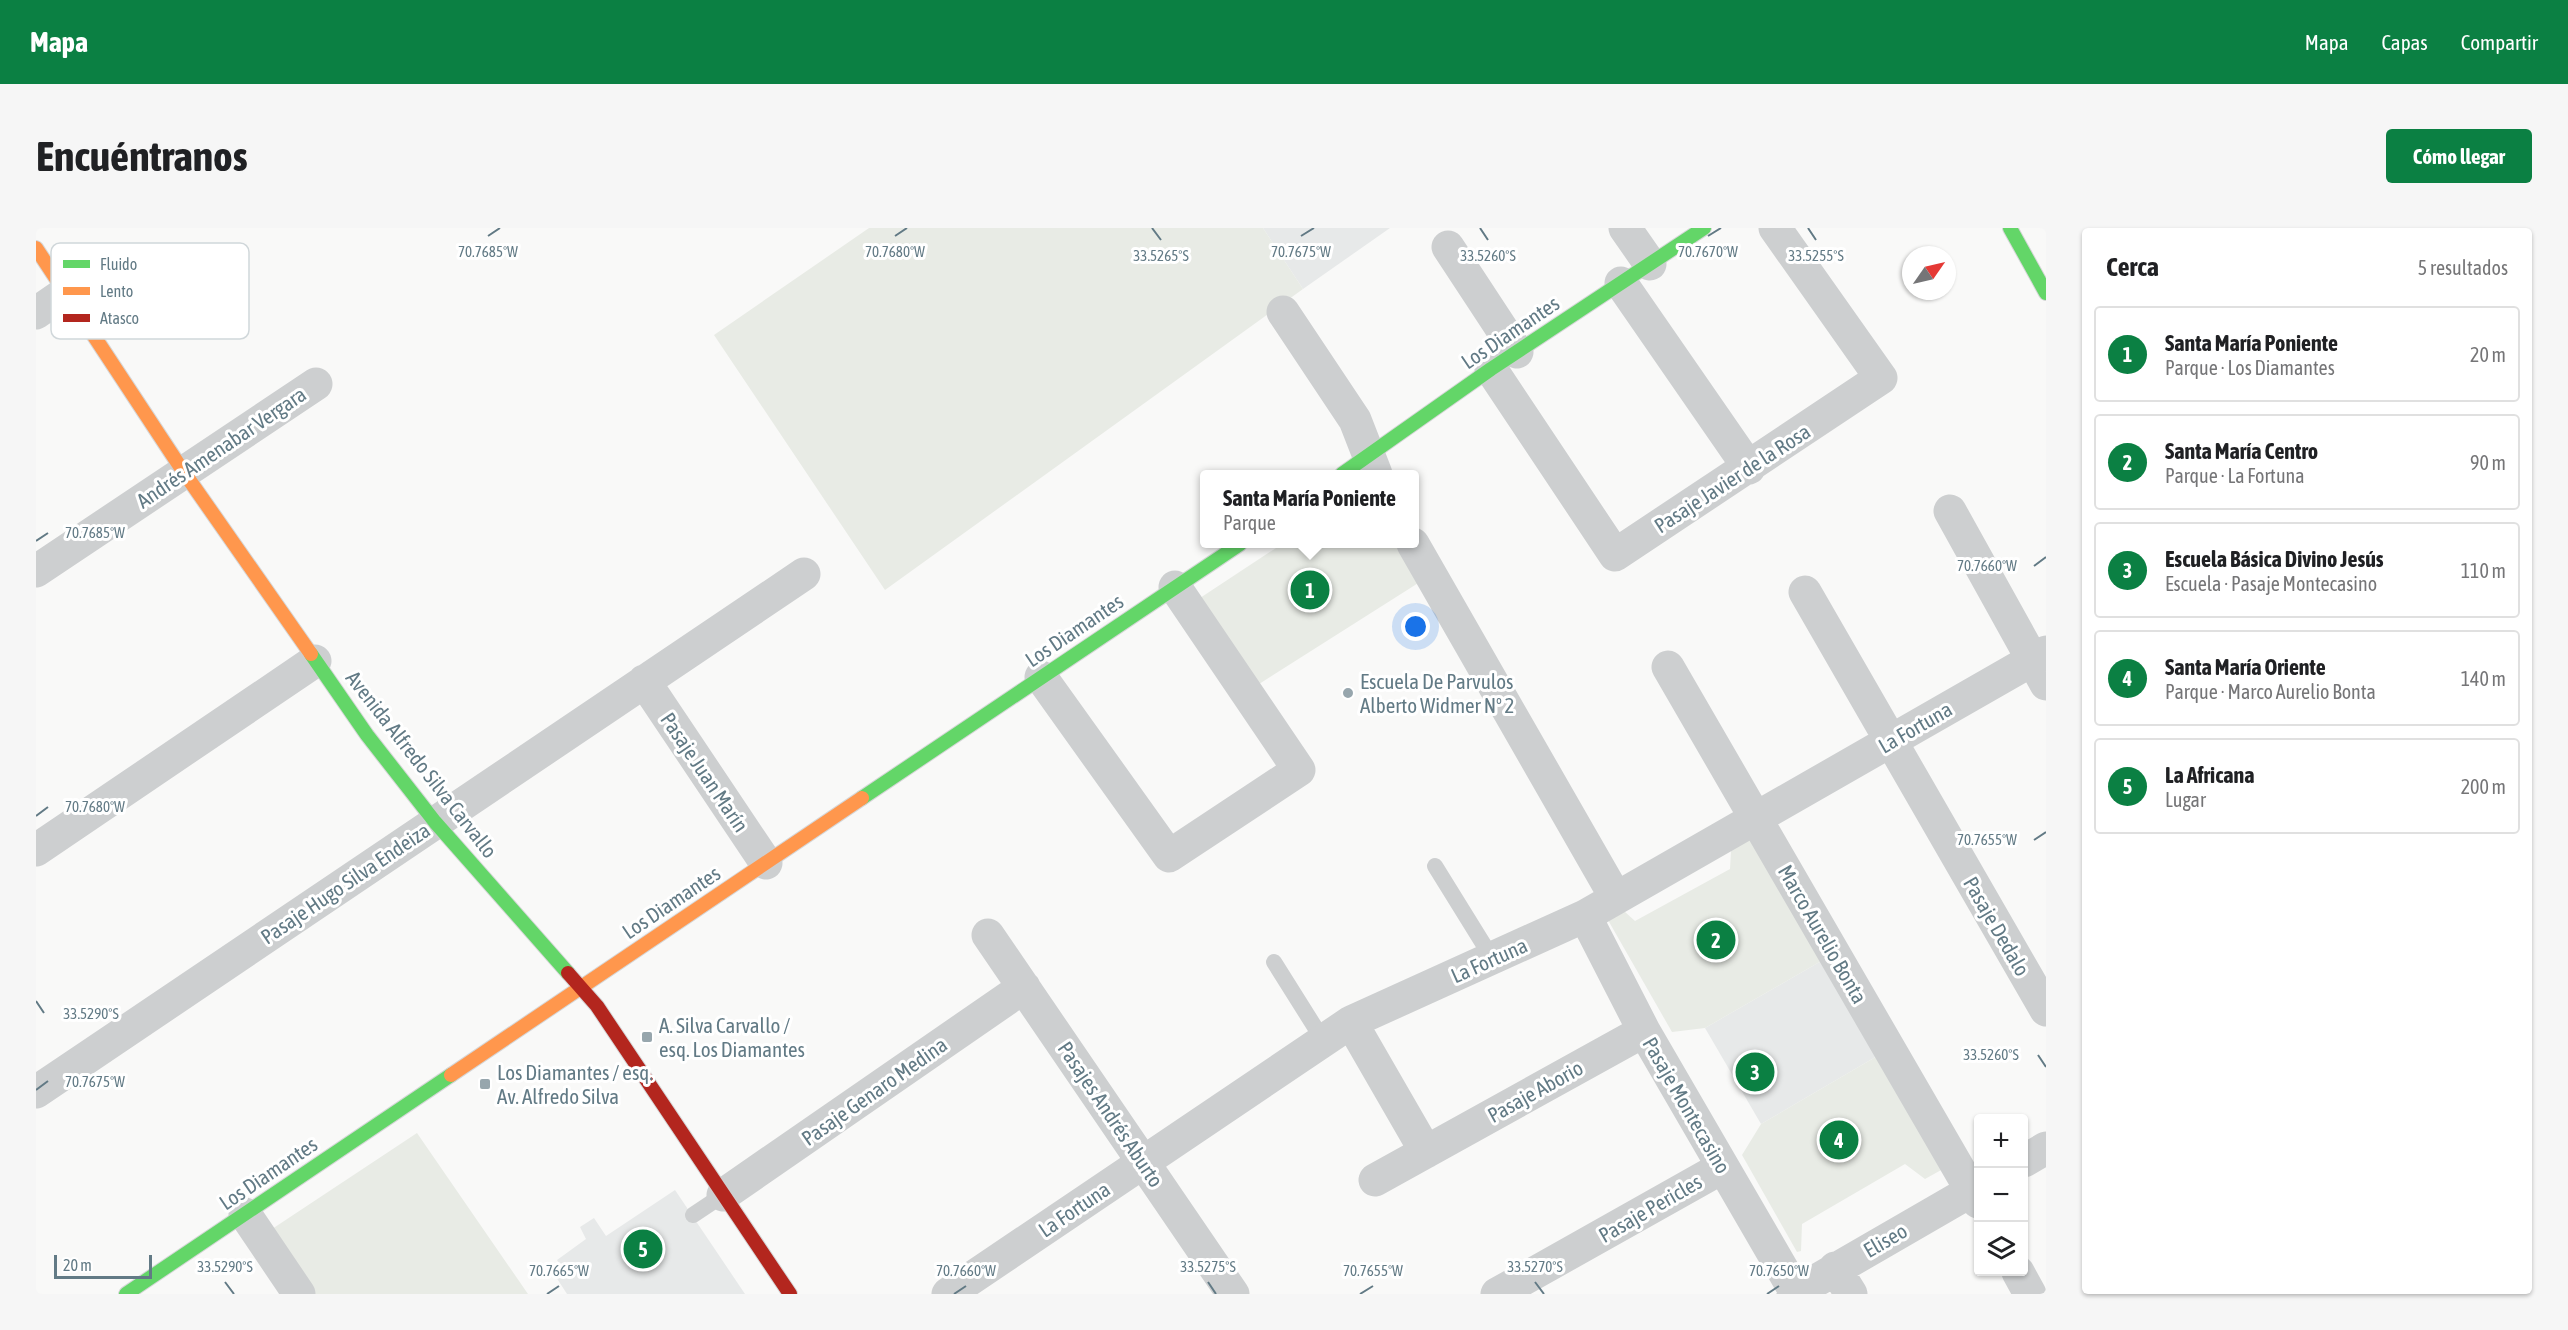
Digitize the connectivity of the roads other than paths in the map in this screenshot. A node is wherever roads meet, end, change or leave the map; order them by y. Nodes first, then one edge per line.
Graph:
1 (1625, 228) edge
2 (1704, 228) edge
3 (1774, 228) edge
4 (2010, 228) edge
5 (1448, 247) dead end
6 (36, 248) edge
7 (1650, 264) junction
8 (51, 271) edge
9 (1621, 283) junction
10 (2046, 293) edge
11 (51, 303) edge
12 (1282, 312) dead end
13 (36, 313) edge
14 (95, 339) edge
15 (1504, 361) junction
16 (316, 384) dead end
17 (1749, 468) junction
18 (1362, 469) edge
19 (183, 471) junction
20 (1950, 512) dead end
21 (1233, 548) edge
22 (1416, 548) edge
23 (36, 571) edge
24 (804, 574) dead end
25 (1175, 587) junction
26 (1805, 592) dead end
27 (315, 661) junction
28 (2042, 665) edge
29 (1668, 666) dead end
30 (1041, 677) junction
31 (644, 681) junction
32 (1891, 741) junction
33 (1756, 819) junction
34 (435, 822) junction
35 (36, 850) edge
36 (766, 863) junction
37 (1435, 866) dead end
38 (1616, 898) junction
39 (1585, 916) junction
40 (988, 935) dead end
41 (1492, 958) junction
42 (1274, 962) dead end
43 (1024, 987) junction
44 (582, 988) junction
45 (2046, 1010) edge
46 (1351, 1022) junction
47 (1644, 1031) junction
48 (1323, 1040) junction
49 (36, 1092) edge
50 (2046, 1148) edge
51 (1426, 1152) junction
52 (2028, 1159) edge
53 (1143, 1162) junction
54 (1723, 1167) junction
55 (1375, 1180) dead end
56 (1974, 1190) edge
57 (1974, 1194) edge
58 (723, 1195) junction
59 (245, 1214) junction
60 (693, 1215) dead end
61 (2020, 1276) edge
62 (1843, 1281) edge
63 (1511, 1291) edge
64 (1794, 1292) edge
65 (126, 1294) edge
66 (299, 1294) edge
67 (790, 1294) edge
68 (948, 1294) edge
69 (1233, 1294) edge
70 (2030, 1294) edge

1 - 7 street
2 - 7 street, Los Diamantes
3 - 17 street, Pasaje Javier de la Rosa
4 - 10 street
5 - 15 street, Pasaje Javier de la Rosa
6 - 8 street, Avenida Alfredo Silva Carvallo
7 - 9 street, Los Diamantes
9 - 15 street, Los Diamantes
9 - 17 street
11 - 13 street
12 - 18 street
14 - 19 street, Avenida Alfredo Silva Carvallo
15 - 17 street, Pasaje Javier de la Rosa
15 - 18 street, Los Diamantes
16 - 19 street, Andrés Amenabar Vergara
19 - 23 street, Andrés Amenabar Vergara
19 - 27 street, Avenida Alfredo Silva Carvallo
20 - 28 street
21 - 25 street, Los Diamantes
22 - 38 street
24 - 31 street, Pasaje Hugo Silva Endeiza
25 - 30 street, Los Diamantes
25 - 30 street
26 - 32 street, Pasaje Dedalo
27 - 34 street, Avenida Alfredo Silva Carvallo
27 - 35 street
28 - 32 street, La Fortuna
29 - 33 street, Marco Aurelio Bonta
30 - 36 street, Los Diamantes
31 - 34 street, Pasaje Hugo Silva Endeiza
31 - 36 street, Pasaje Juan Marín
32 - 33 street, La Fortuna
32 - 45 street, Pasaje Dedalo
33 - 38 street, La Fortuna
33 - 56 street, Marco Aurelio Bonta
34 - 44 street, Avenida Alfredo Silva Carvallo
34 - 49 street, Pasaje Hugo Silva Endeiza
36 - 44 street, Los Diamantes
37 - 41 lane
38 - 39 street, La Fortuna
39 - 41 street, La Fortuna
39 - 47 street, Pasaje Montecasino
40 - 43 street, Pasajes Andrés Aburto
41 - 46 street, La Fortuna
42 - 48 lane
43 - 53 street, Pasajes Andrés Aburto
43 - 58 street, Pasaje Genaro Medina
44 - 58 street, Avenida Alfredo Silva Carvallo
44 - 59 street, Los Diamantes
46 - 48 street, La Fortuna
46 - 51 street
47 - 51 street, Pasaje Aborio
47 - 54 street, Pasaje Montecasino
48 - 53 street, La Fortuna
50 - 52 street
51 - 55 street, Pasaje Aborio
53 - 68 street, La Fortuna
53 - 69 street, Pasajes Andrés Aburto
54 - 63 street, Pasaje Pericles
54 - 64 street, Pasaje Montecasino
57 - 62 street, Eliseo
58 - 60 lane
58 - 67 street, Avenida Alfredo Silva Carvallo
59 - 65 street, Los Diamantes
59 - 66 street
61 - 70 street
62 - 64 street, Eliseo

